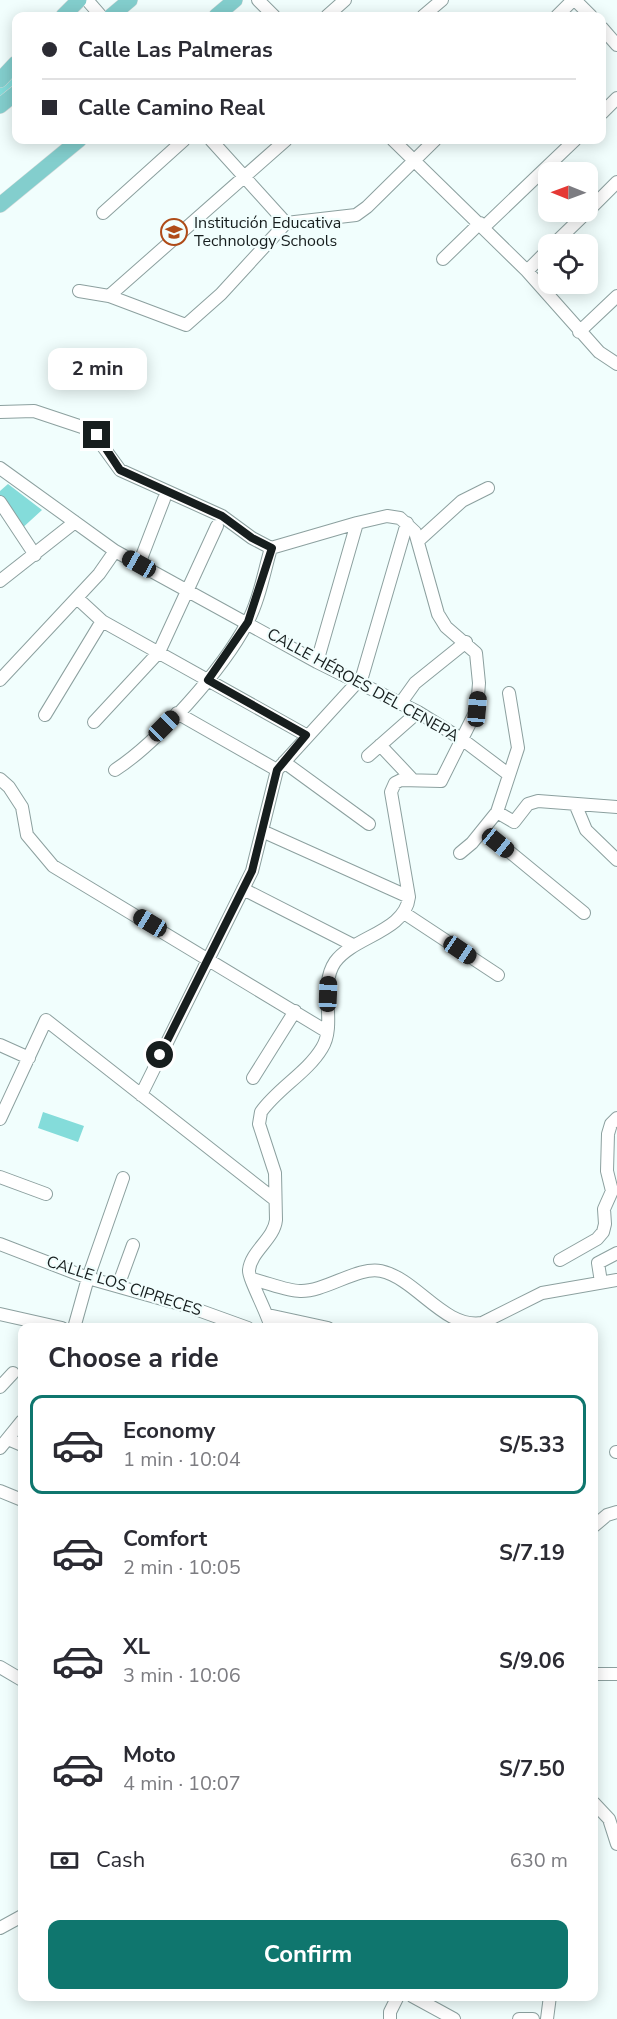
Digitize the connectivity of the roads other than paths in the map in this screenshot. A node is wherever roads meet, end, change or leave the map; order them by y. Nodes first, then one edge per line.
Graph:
1 (79, 0) edge
2 (87, 0) edge
3 (130, 0) edge
4 (235, 0) edge
5 (258, 0) edge
6 (345, 0) edge
7 (442, 0) edge
8 (574, 0) edge
9 (67, 12) edge
10 (98, 12) edge
11 (116, 12) edge
12 (221, 12) edge
13 (270, 12) edge
14 (332, 12) edge
15 (428, 12) edge
16 (560, 12) edge
17 (587, 12) edge
18 (606, 33) edge
19 (617, 45) edge
20 (12, 67) edge
21 (0, 80) edge
22 (12, 96) edge
23 (617, 98) edge
24 (0, 106) edge
25 (606, 109) edge
26 (74, 144) edge
27 (180, 144) edge
28 (215, 144) edge
29 (281, 144) edge
30 (397, 144) edge
31 (431, 144) edge
32 (570, 144) edge
33 (414, 161) junction
34 (244, 177) junction
35 (617, 182) edge
36 (598, 201) edge
37 (0, 205) edge
38 (103, 213) dead end
39 (577, 222) edge
40 (286, 224) junction
41 (482, 225) junction
42 (564, 234) edge
43 (443, 259) dead end
44 (538, 260) edge
45 (527, 271) junction
46 (80, 291) dead end
47 (109, 296) junction
48 (617, 296) edge
49 (579, 332) junction
50 (617, 364) edge
51 (0, 412) edge
52 (0, 468) edge
53 (488, 488) dead end
54 (164, 500) dead end
55 (0, 502) edge
56 (75, 522) junction
57 (357, 523) junction
58 (407, 523) junction
59 (217, 526) dead end
60 (418, 541) junction
61 (272, 548) junction
62 (115, 551) junction
63 (35, 555) junction
64 (139, 564) junction
65 (0, 581) edge
66 (189, 591) junction
67 (76, 598) junction
68 (102, 621) junction
69 (248, 622) junction
70 (466, 642) junction
71 (159, 652) junction
72 (317, 662) junction
73 (0, 680) edge
74 (208, 680) junction
75 (357, 681) junction
76 (509, 693) dead end
77 (400, 704) junction
78 (418, 712) junction
79 (177, 713) junction
80 (45, 715) dead end
81 (94, 722) dead end
82 (306, 735) junction
83 (463, 740) junction
84 (381, 745) junction
85 (368, 756) dead end
86 (280, 766) junction
87 (115, 770) dead end
88 (508, 774) junction
89 (0, 779) edge
90 (413, 780) junction
91 (576, 806) junction
92 (617, 807) edge
93 (497, 812) junction
94 (369, 824) dead end
95 (483, 830) junction
96 (262, 831) junction
97 (460, 853) dead end
98 (617, 860) edge
99 (243, 889) junction
100 (409, 897) junction
101 (404, 913) junction
102 (584, 913) dead end
103 (353, 945) junction
104 (208, 957) junction
105 (498, 975) dead end
106 (295, 1011) junction
107 (326, 1030) junction
108 (0, 1046) edge
109 (29, 1058) junction
110 (253, 1078) dead end
111 (141, 1095) junction
112 (617, 1118) edge
113 (0, 1119) edge
114 (608, 1134) junction
115 (617, 1149) edge
116 (0, 1177) edge
117 (123, 1178) dead end
118 (46, 1194) dead end
119 (274, 1198) junction
120 (0, 1244) edge
121 (133, 1245) dead end
122 (617, 1253) edge
123 (560, 1260) dead end
124 (88, 1278) junction
125 (251, 1279) junction
126 (617, 1280) edge
127 (601, 1282) junction
128 (118, 1286) junction
129 (0, 1314) edge
130 (268, 1315) junction
131 (40, 1323) edge
132 (75, 1323) edge
133 (234, 1323) edge
134 (270, 1323) edge
135 (305, 1323) edge
136 (468, 1323) edge
137 (486, 1323) edge
138 (13, 1373) dead end
139 (0, 1387) edge
140 (18, 1426) edge
141 (4, 1443) edge
142 (0, 1491) edge
143 (18, 1498) edge
144 (617, 1512) edge
145 (598, 1523) edge
146 (0, 1667) edge
147 (598, 1674) edge
148 (617, 1674) edge
149 (18, 1678) edge
150 (598, 1807) edge
151 (617, 1844) edge
152 (18, 1918) edge
153 (0, 1928) edge
154 (396, 2001) edge
155 (421, 2001) edge
156 (549, 2001) edge
157 (390, 2019) edge
158 (454, 2019) edge
159 (519, 2019) edge
160 (527, 2019) edge
161 (533, 2019) edge
162 (547, 2019) edge

1 - 9 main road
2 - 10 street
3 - 11 main road
4 - 12 main road
5 - 13 street
6 - 14 street
7 - 15 street
8 - 16 street
8 - 17 street
18 - 19 street
20 - 21 main road
22 - 24 main road
23 - 25 street
26 - 37 main road
27 - 38 street
28 - 34 street
29 - 34 street
30 - 33 street
31 - 33 street
32 - 41 street
33 - 40 street
33 - 41 street
34 - 40 street
34 - 47 street
35 - 36 street
39 - 42 street
40 - 47 street
41 - 43 street
41 - 45 street
44 - 45 street
45 - 49 street
46 - 47 street
48 - 49 street
49 - 50 street
51 - 61 street
52 - 56 street, CALLE HÉROES DEL CENEPA
53 - 60 street
54 - 64 street
55 - 63 street
56 - 62 street, CALLE HÉROES DEL CENEPA
56 - 63 street
57 - 58 street
57 - 61 street
57 - 72 street
58 - 60 street
58 - 75 street
59 - 66 street
60 - 70 street
61 - 69 street
62 - 64 street, CALLE HÉROES DEL CENEPA
62 - 67 street
63 - 65 street
64 - 66 street, CALLE HÉROES DEL CENEPA
66 - 69 street, CALLE HÉROES DEL CENEPA
66 - 71 street
67 - 68 street
67 - 73 street
68 - 71 street
68 - 80 street
69 - 72 street, CALLE HÉROES DEL CENEPA
69 - 74 street
70 - 77 street
70 - 83 street
71 - 74 street
71 - 81 street
72 - 75 street, CALLE HÉROES DEL CENEPA
74 - 79 street
74 - 82 street
75 - 77 street, CALLE HÉROES DEL CENEPA
75 - 82 street
76 - 88 street
77 - 78 street, CALLE HÉROES DEL CENEPA
78 - 83 street, CALLE HÉROES DEL CENEPA
78 - 84 street
79 - 86 street
79 - 87 street
82 - 86 street
83 - 88 street, CALLE HÉROES DEL CENEPA
83 - 90 street
84 - 85 street
84 - 90 street
86 - 94 street
86 - 96 street
88 - 93 street
89 - 104 street
90 - 100 street
91 - 92 street
91 - 93 street
91 - 98 street
93 - 95 street
95 - 97 street
95 - 102 street
96 - 99 street
96 - 100 street
99 - 103 street
99 - 104 street
100 - 101 street
101 - 103 street
101 - 105 street
103 - 107 street
104 - 106 street
104 - 111 street
106 - 107 street
106 - 110 street
107 - 119 street
108 - 109 street
109 - 111 street
109 - 113 street
111 - 119 street
112 - 114 street
114 - 115 street
114 - 123 street
116 - 118 street
117 - 124 street
119 - 125 street
120 - 124 street, CALLE LOS CIPRECES
121 - 128 street
122 - 127 street
124 - 128 street, CALLE LOS CIPRECES
124 - 132 street
125 - 130 street
125 - 136 street
126 - 127 street
127 - 137 street
128 - 133 street, CALLE LOS CIPRECES
129 - 131 street
130 - 134 street
130 - 135 street
138 - 139 street
140 - 141 street
142 - 143 street
144 - 145 street
146 - 149 street
147 - 148 street
150 - 151 street
152 - 153 street
154 - 157 street
155 - 158 street
156 - 162 street
159 - 160 street
160 - 161 street

